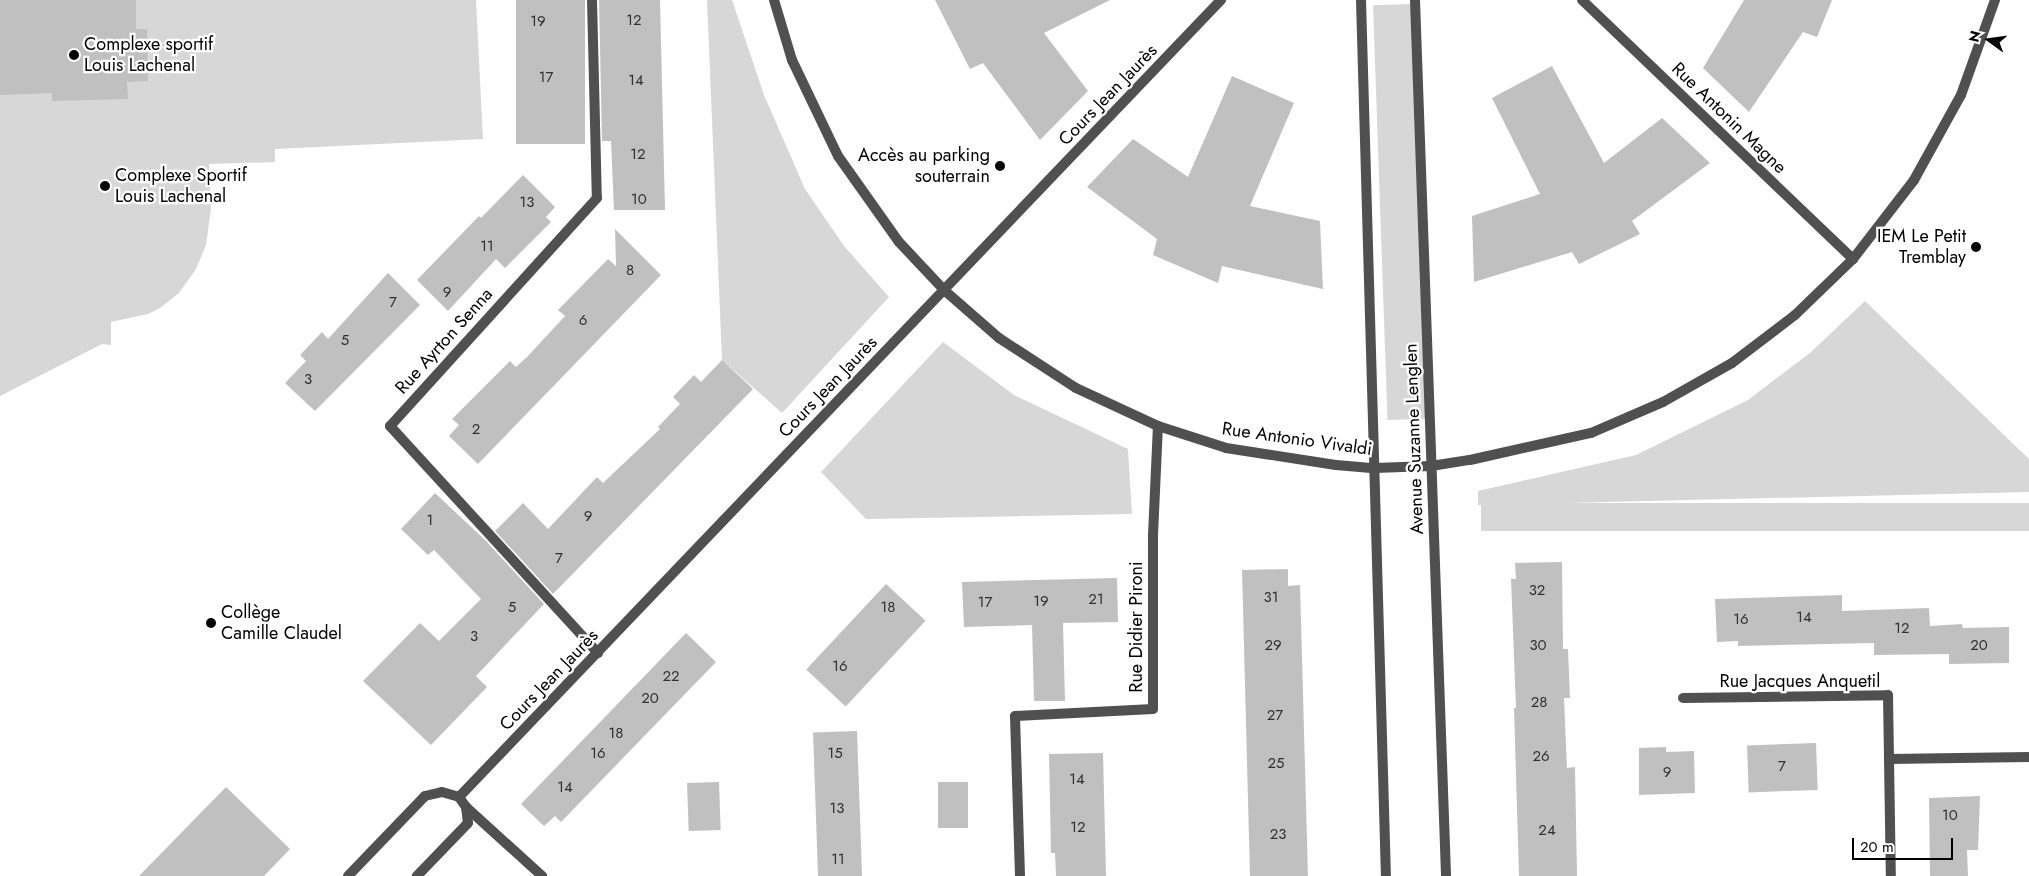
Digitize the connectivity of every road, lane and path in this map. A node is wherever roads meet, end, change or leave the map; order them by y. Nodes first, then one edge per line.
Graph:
1 (592, 0) edge
2 (774, 0) edge
3 (1221, 0) edge
4 (1361, 0) edge
5 (1415, 0) edge
6 (1582, 0) edge
7 (1995, 0) edge
8 (1853, 259) junction
9 (944, 290) junction
10 (1158, 426) junction
11 (1431, 466) junction
12 (1374, 468) junction
13 (598, 653) junction
14 (1683, 698) dead end
15 (2029, 757) edge
16 (1889, 759) junction
17 (459, 797) junction
18 (466, 807) junction
19 (348, 876) edge
20 (417, 876) edge
21 (542, 876) edge
22 (1020, 876) edge
23 (1386, 876) edge
24 (1446, 876) edge
25 (1891, 876) edge

1 - 13 street, Rue Ayrton Senna
2 - 9 street, Rue Antonio Vivaldi
3 - 9 street, Cours Jean Jaurès
4 - 12 street
5 - 11 street, Avenue Suzanne Lenglen
6 - 8 street, Rue Antonin Magne
7 - 8 street, Rue Antonio Vivaldi
8 - 11 street, Rue Antonio Vivaldi
9 - 10 street, Rue Antonio Vivaldi
9 - 13 street, Cours Jean Jaurès
10 - 12 street, Rue Antonio Vivaldi
10 - 22 street, Rue Didier Pironi
11 - 12 street, Rue Antonio Vivaldi
11 - 24 street, Avenue Suzanne Lenglen
12 - 23 street
13 - 17 street, Cours Jean Jaurès
14 - 16 street, Rue Jacques Anquetil
15 - 16 street
16 - 25 street, Rue Jacques Anquetil
17 - 18 street
17 - 19 street
18 - 20 street
18 - 21 street

